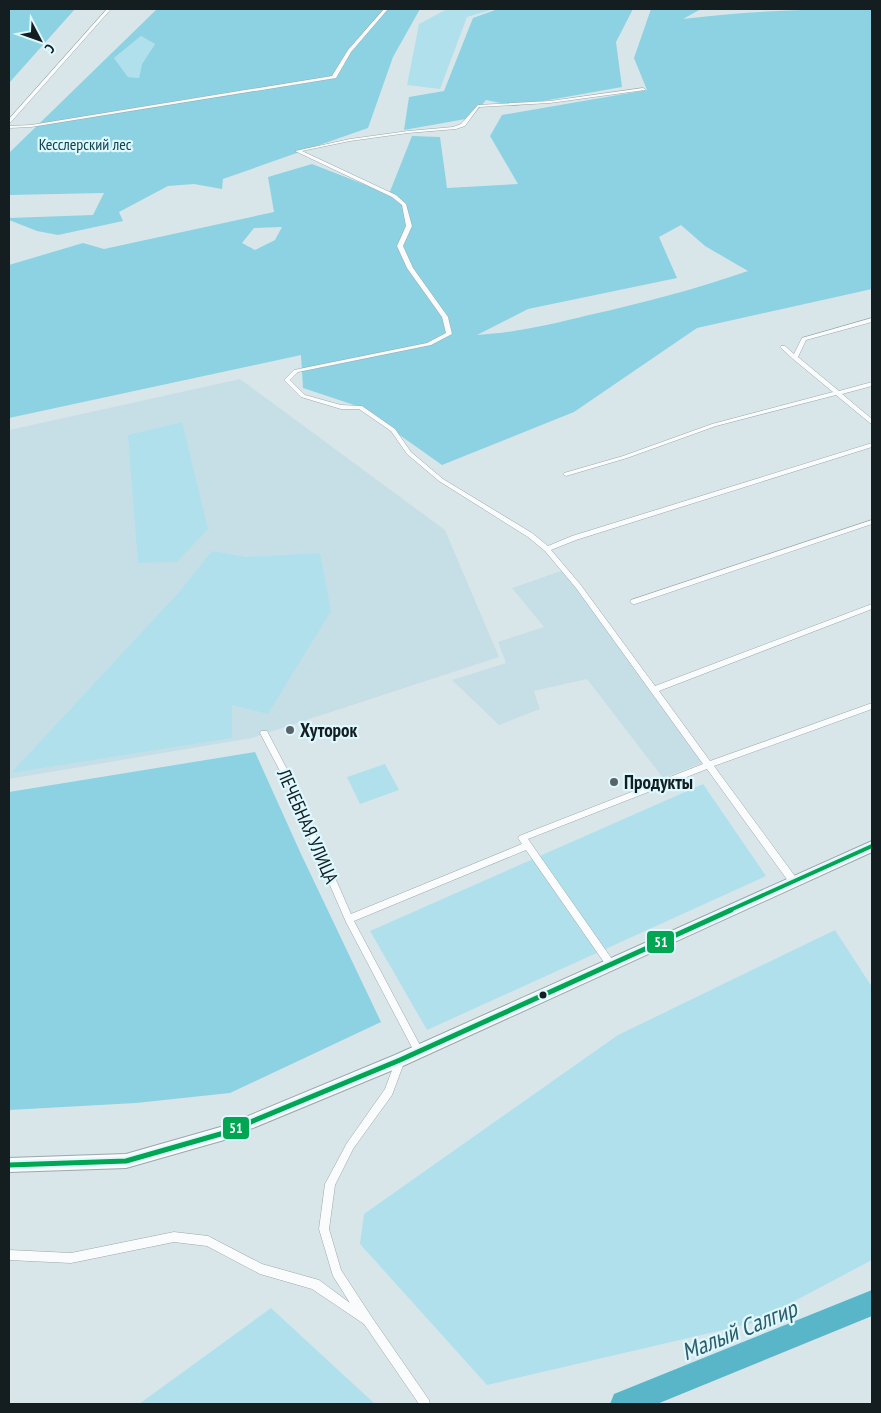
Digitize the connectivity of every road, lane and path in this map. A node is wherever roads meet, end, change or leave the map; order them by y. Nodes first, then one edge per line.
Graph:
1 (109, 9) edge
2 (386, 9) edge
3 (643, 89) dead end
4 (9, 121) edge
5 (9, 128) edge
6 (872, 320) edge
7 (783, 347) dead end
8 (796, 358) junction
9 (872, 384) edge
10 (838, 393) junction
11 (872, 422) edge
12 (872, 446) edge
13 (566, 474) dead end
14 (872, 522) edge
15 (547, 549) junction
16 (633, 602) dead end
17 (872, 606) edge
18 (652, 690) junction
19 (872, 706) edge
20 (264, 733) dead end
21 (708, 765) junction
22 (524, 842) junction
23 (872, 846) edge
24 (794, 882) junction
25 (349, 919) junction
26 (611, 965) junction
27 (418, 1052) junction
28 (400, 1060) junction
29 (9, 1165) edge
30 (9, 1255) edge
31 (369, 1323) junction
32 (425, 1404) edge

1 - 4 street
2 - 5 street
3 - 15 street
6 - 8 street
7 - 8 street
8 - 10 street
9 - 10 street
10 - 11 street
10 - 13 street
12 - 15 street
14 - 16 street
15 - 18 street
17 - 18 street
18 - 21 street
19 - 21 street
20 - 25 street, ЛЕЧЕБНАЯ УЛИЦА
21 - 22 street
21 - 24 street
22 - 25 street
22 - 26 street
23 - 24 main road
24 - 26 main road
25 - 27 street, ЛЕЧЕБНАЯ УЛИЦА
26 - 27 main road
27 - 28 main road
28 - 29 main road
28 - 31 street
30 - 31 street
31 - 32 street

